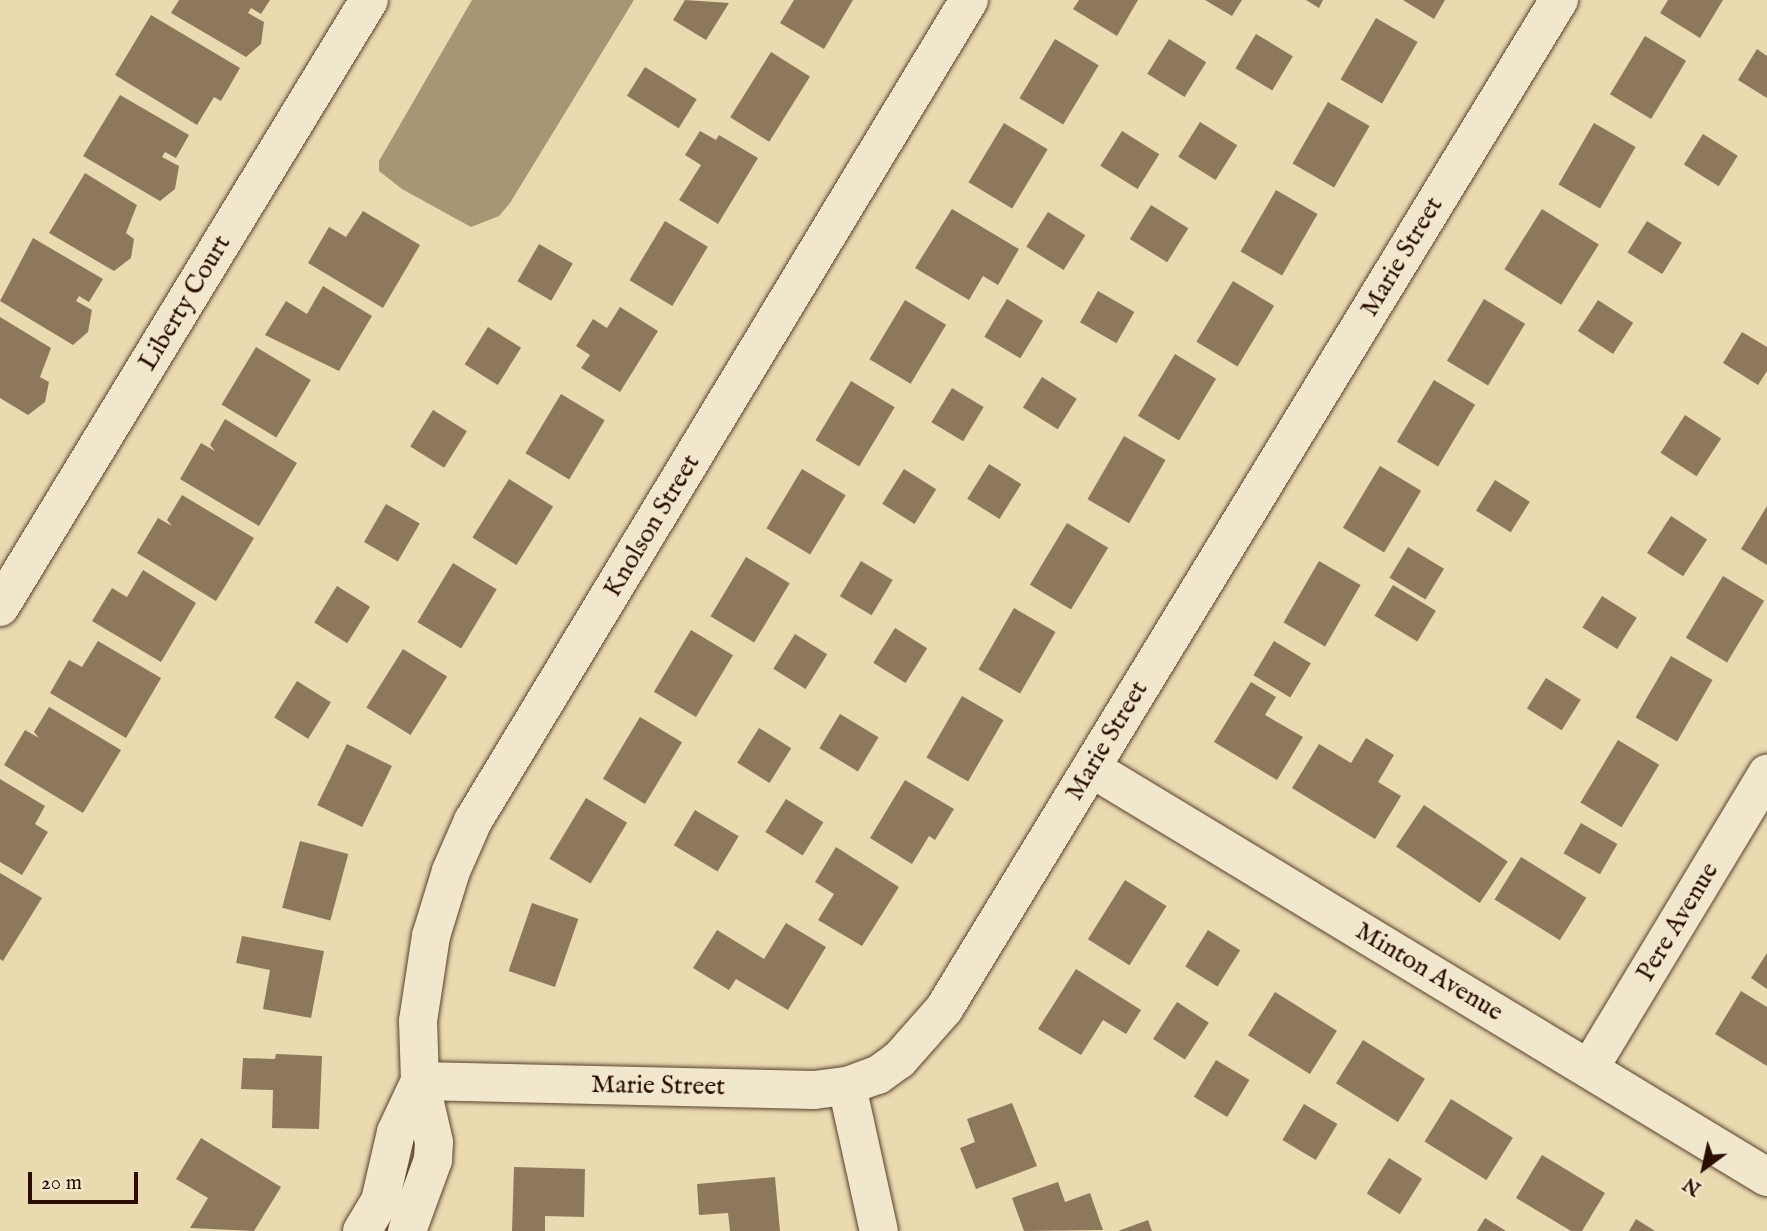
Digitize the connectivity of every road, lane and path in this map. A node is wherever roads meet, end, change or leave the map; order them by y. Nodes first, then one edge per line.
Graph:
1 (369, 0) edge
2 (969, 0) edge
3 (1559, 0) edge
4 (0, 607) edge
5 (1091, 768) junction
6 (1767, 774) edge
7 (1589, 1069) junction
8 (420, 1081) junction
9 (846, 1086) junction
10 (1767, 1177) edge
11 (362, 1231) edge
12 (407, 1231) edge
13 (879, 1231) edge

1 - 4 street, Liberty Court
2 - 8 street, Knolson Street
3 - 5 street, Marie Street
5 - 7 street, Minton Avenue
5 - 9 street, Marie Street
6 - 7 street, Pere Avenue
7 - 10 street, Minton Avenue
8 - 9 street, Marie Street
8 - 11 street, Knolson Street
8 - 12 street, Knolson Street
9 - 13 street

